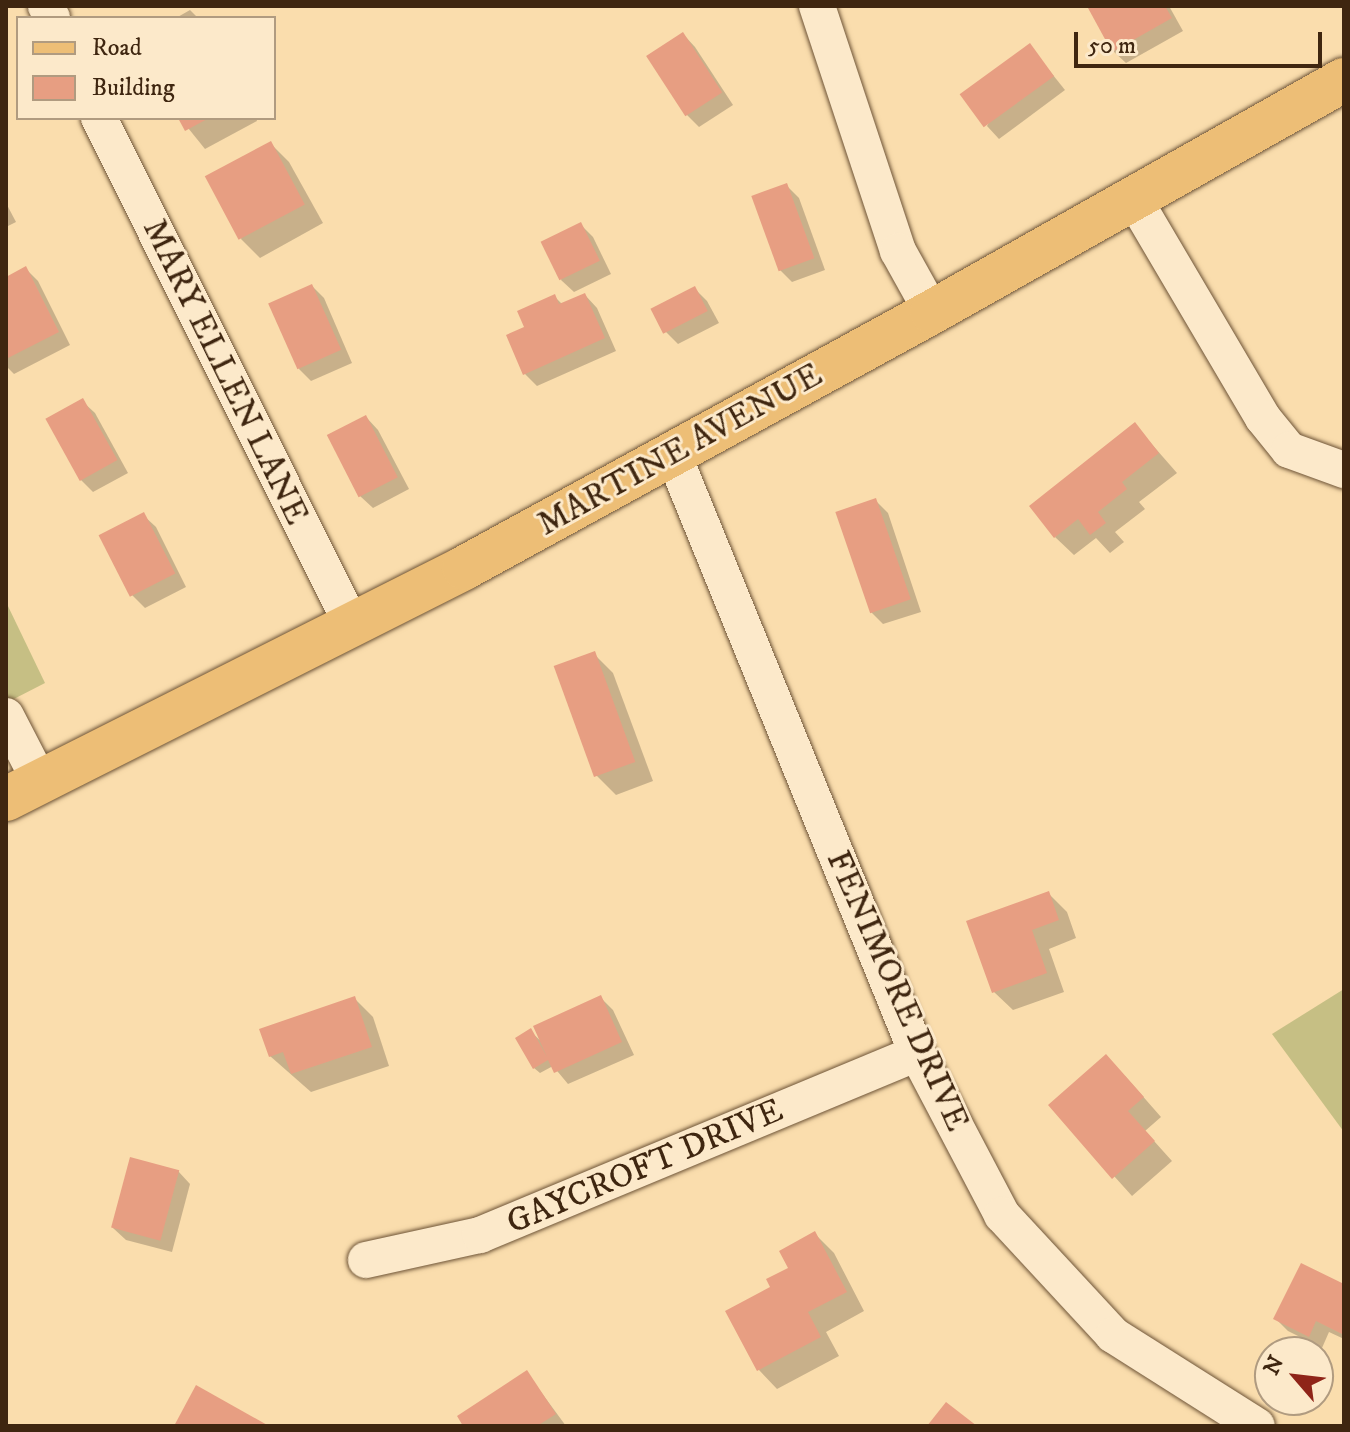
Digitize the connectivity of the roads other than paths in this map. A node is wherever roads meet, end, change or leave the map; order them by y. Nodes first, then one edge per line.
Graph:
1 (817, 6) edge
2 (1344, 80) edge
3 (100, 120) edge
4 (1134, 199) junction
5 (932, 312) junction
6 (673, 454) junction
7 (1344, 470) edge
8 (352, 625) junction
9 (6, 716) edge
10 (23, 791) edge
11 (917, 1053) junction
12 (366, 1260) dead end
13 (1257, 1426) edge

1 - 5 street
2 - 4 main road, MARTINE AVENUE
3 - 8 street, MARY ELLEN LANE
4 - 5 main road, MARTINE AVENUE
4 - 7 street
5 - 6 main road, MARTINE AVENUE
6 - 8 main road, MARTINE AVENUE
6 - 11 street, FENIMORE DRIVE
8 - 10 main road, MARTINE AVENUE
9 - 10 street
11 - 12 street, GAYCROFT DRIVE
11 - 13 street, FENIMORE DRIVE

